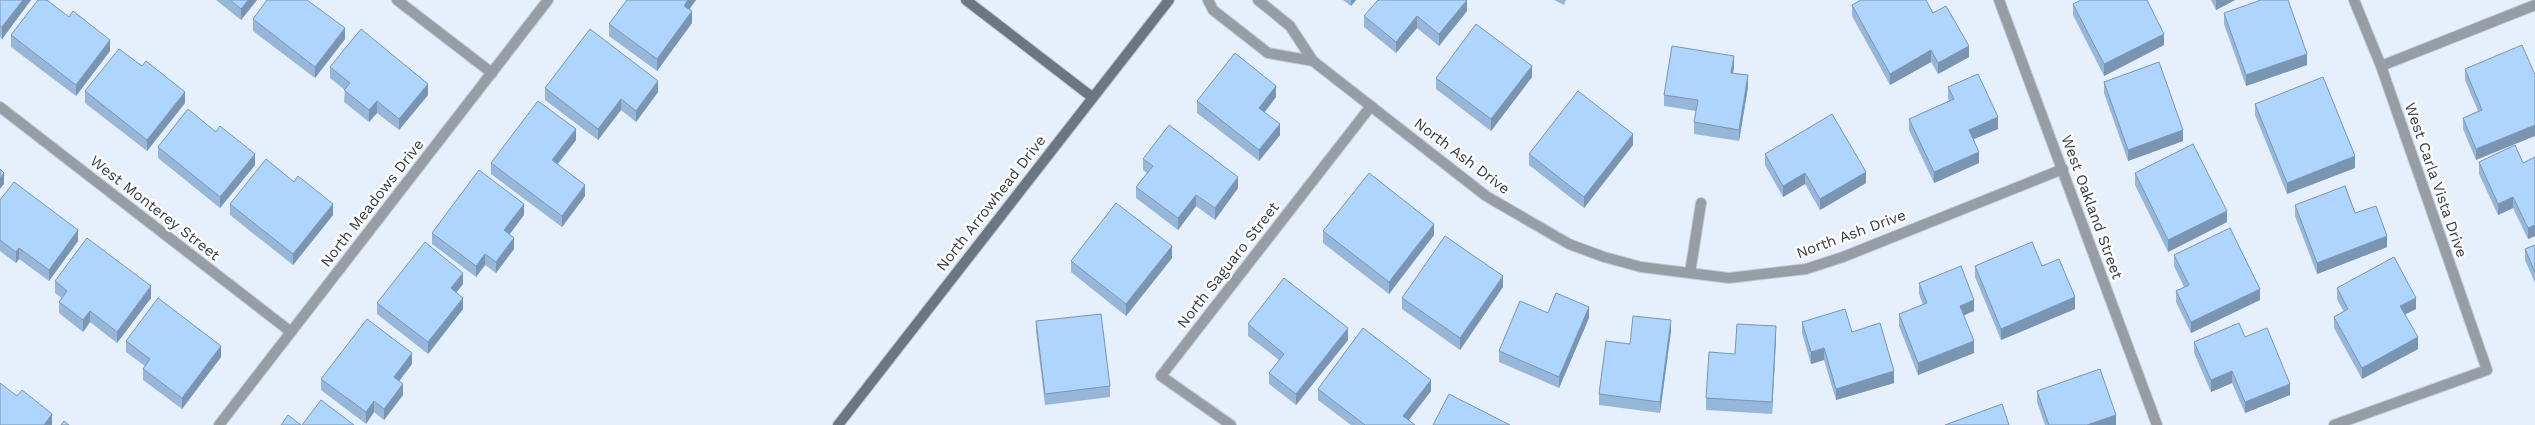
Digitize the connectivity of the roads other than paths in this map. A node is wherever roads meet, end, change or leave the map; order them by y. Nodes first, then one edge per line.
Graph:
1 (397, 0) edge
2 (548, 0) edge
3 (966, 0) edge
4 (1169, 0) edge
5 (1208, 0) edge
6 (1258, 0) edge
7 (1999, 0) edge
8 (2354, 0) edge
9 (2535, 5) edge
10 (1313, 61) junction
11 (2381, 66) junction
12 (492, 73) junction
13 (1092, 97) junction
14 (1371, 106) junction
15 (0, 107) edge
16 (2063, 169) junction
17 (1701, 203) dead end
18 (1690, 273) junction
19 (291, 332) junction
20 (219, 425) edge
21 (838, 425) edge
22 (1231, 425) edge
23 (2157, 425) edge
24 (2334, 425) edge

1 - 12 street
2 - 12 street, North Meadows Drive
3 - 13 street
4 - 13 street, North Arrowhead Drive
5 - 10 street, North Ash Drive
6 - 10 street, North Ash Drive
7 - 16 street, West Oakland Street
8 - 11 street, West Carla Vista Drive
9 - 11 street
10 - 14 street, North Ash Drive
11 - 24 street, West Carla Vista Drive
12 - 19 street, North Meadows Drive
13 - 21 street, North Arrowhead Drive
14 - 18 street, North Ash Drive
14 - 22 street, North Saguaro Street
15 - 19 street, West Monterey Street
16 - 18 street, North Ash Drive
16 - 23 street, West Oakland Street
17 - 18 street
19 - 20 street, North Meadows Drive

